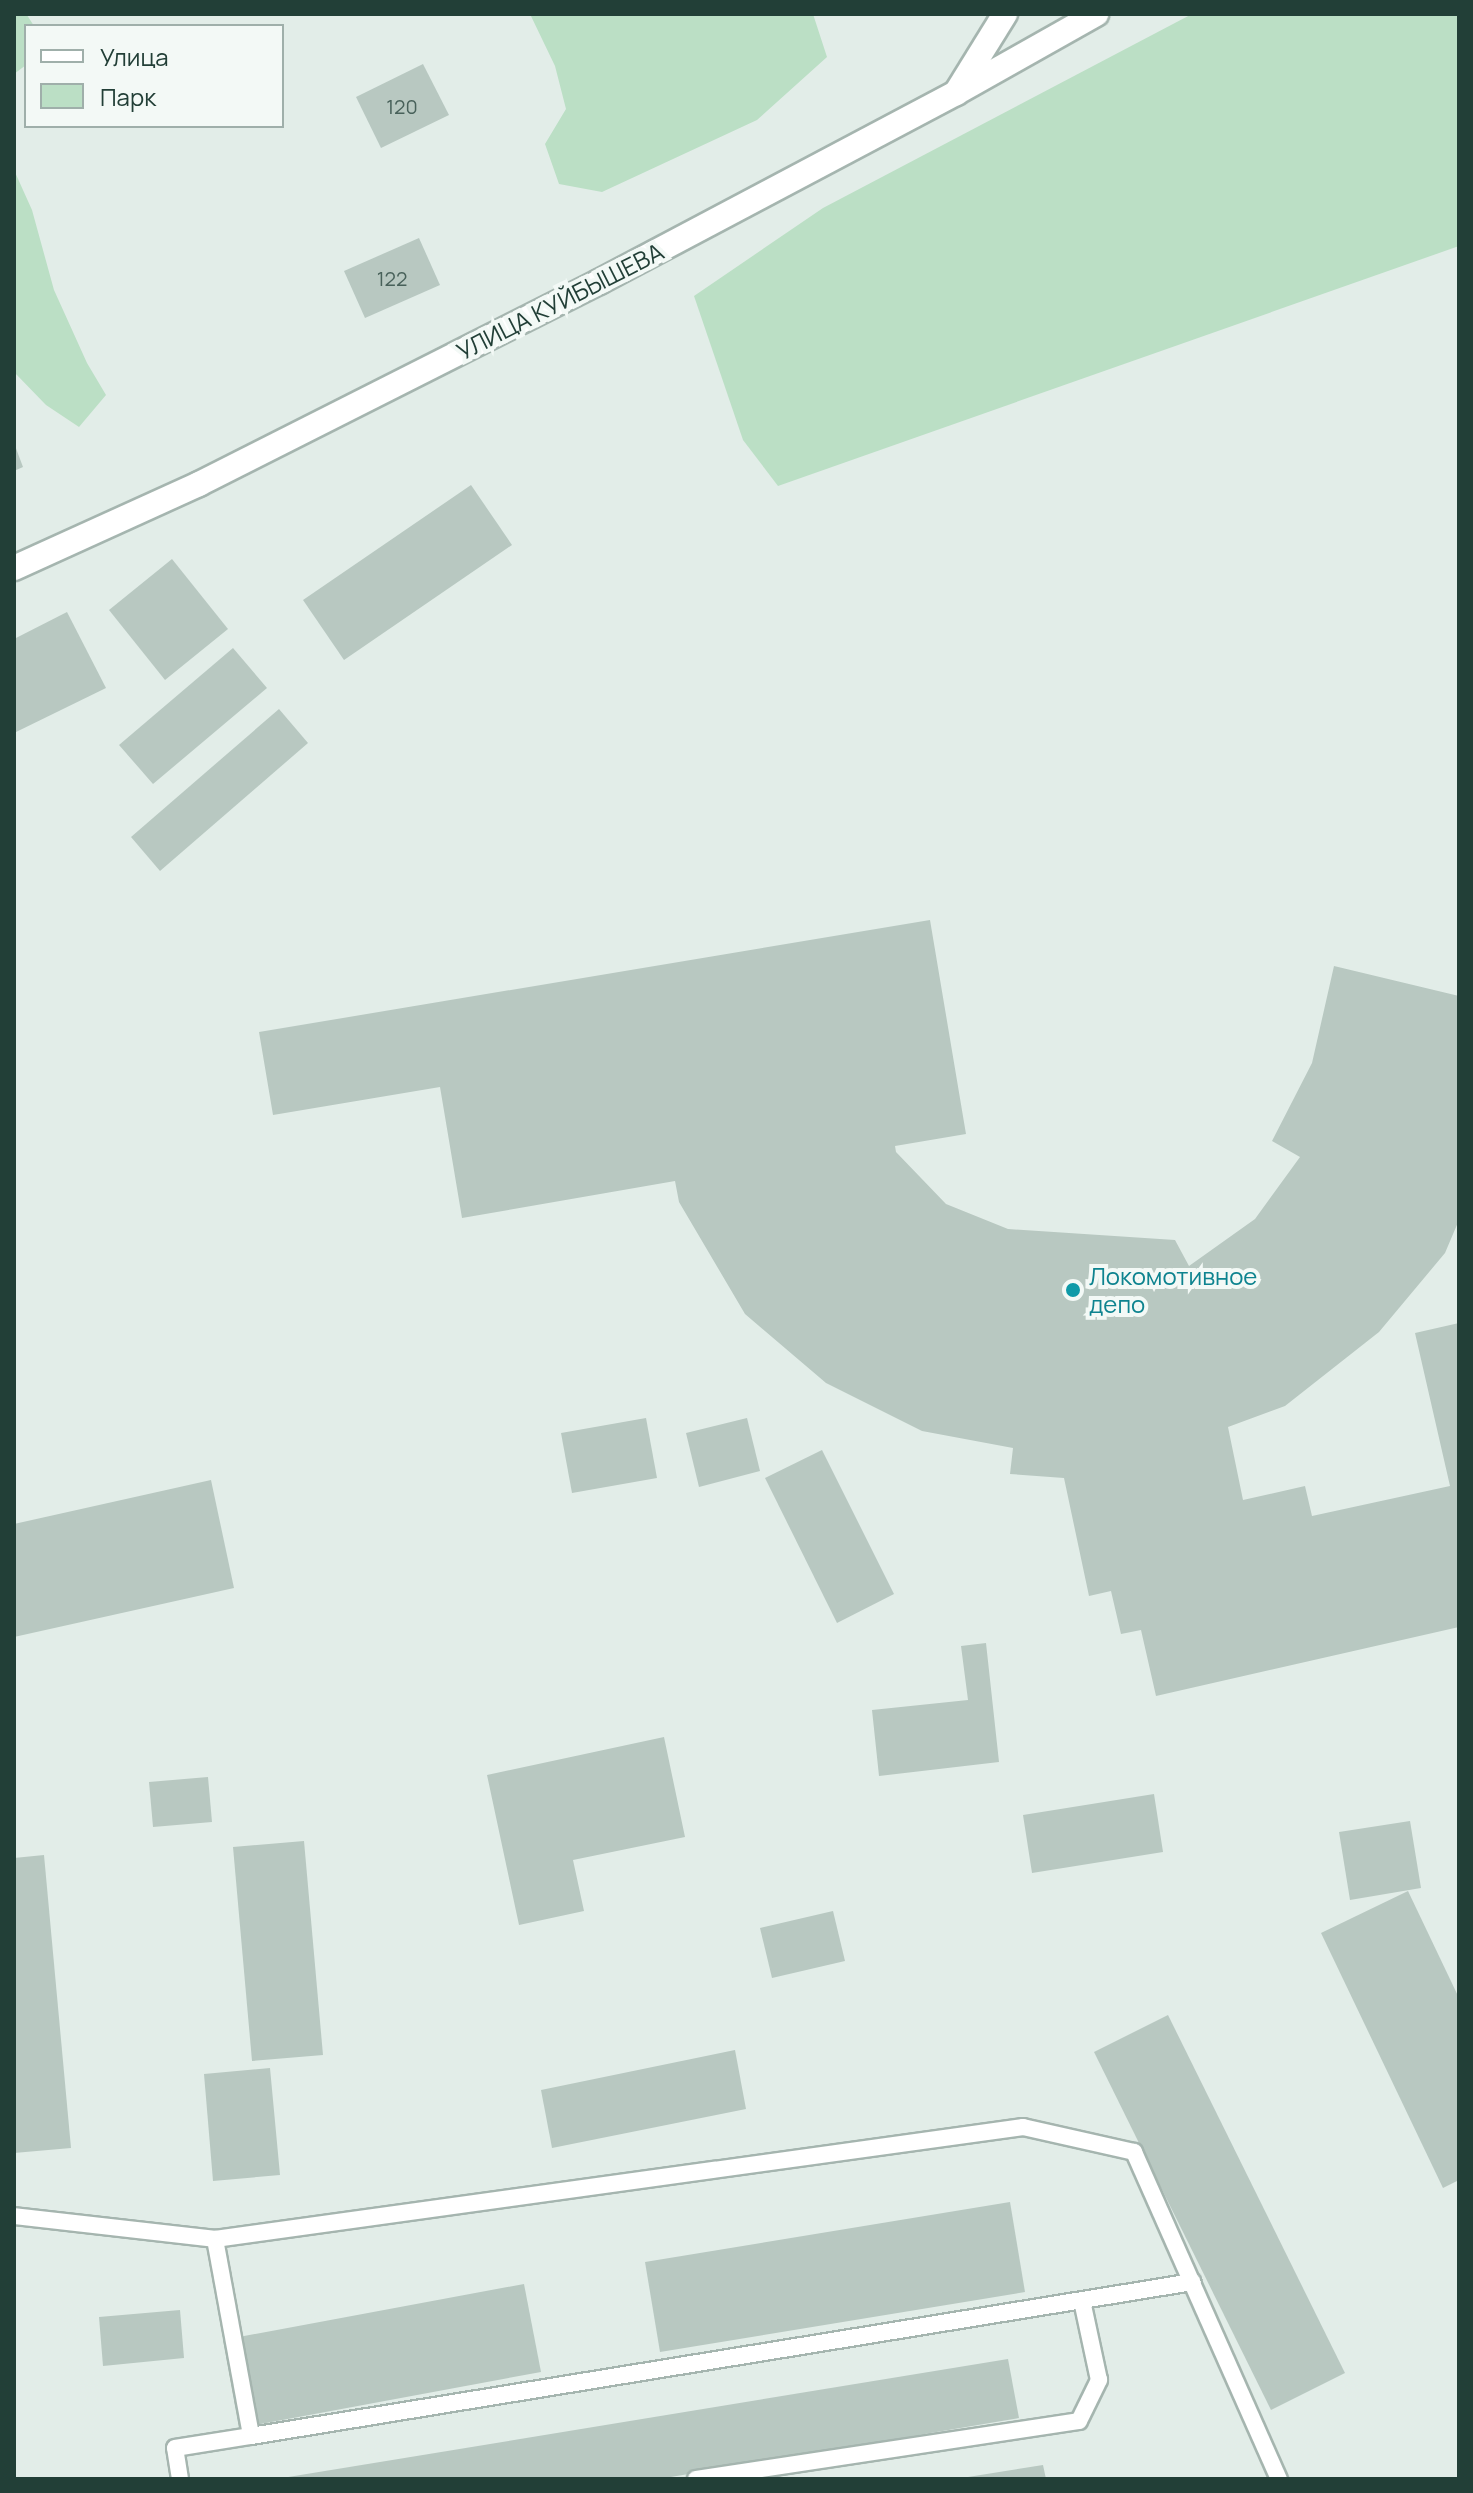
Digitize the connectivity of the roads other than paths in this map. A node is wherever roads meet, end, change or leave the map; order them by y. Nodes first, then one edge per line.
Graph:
1 (1005, 14) edge
2 (1096, 14) edge
3 (956, 93) junction
4 (14, 568) edge
5 (14, 2216) edge
6 (215, 2239) junction
7 (1192, 2282) junction
8 (1082, 2301) junction
9 (251, 2436) junction
10 (180, 2479) edge
11 (696, 2479) edge
12 (1279, 2479) edge

1 - 3 street
2 - 3 street, УЛИЦА КУЙБЫШЕВА
3 - 4 street, УЛИЦА КУЙБЫШЕВА
5 - 6 lane
6 - 7 lane
6 - 9 lane
7 - 8 lane
7 - 12 lane
8 - 9 lane
8 - 11 lane
9 - 10 lane

